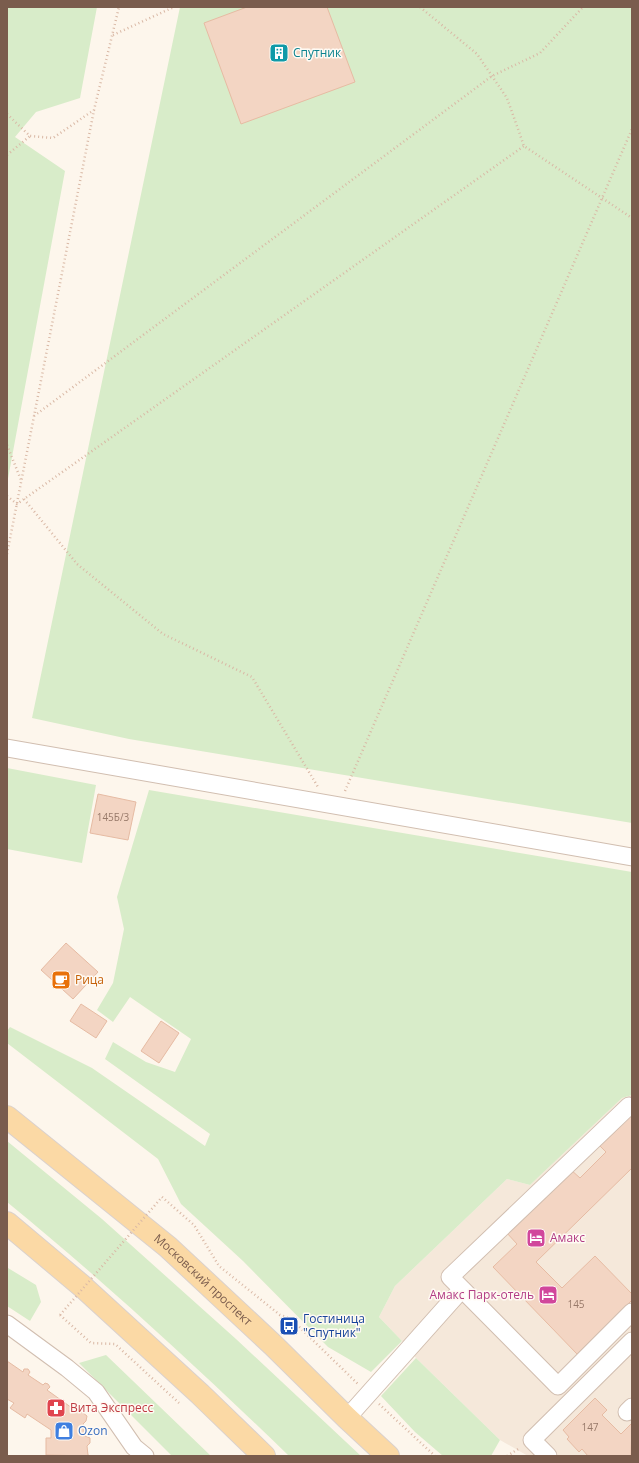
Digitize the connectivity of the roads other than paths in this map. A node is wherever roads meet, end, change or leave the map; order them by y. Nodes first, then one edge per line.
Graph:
1 (7, 748) edge
2 (632, 858) edge
3 (629, 1106) dead end
4 (7, 1117) edge
5 (7, 1223) edge
6 (462, 1289) junction
7 (632, 1312) edge
8 (7, 1324) edge
9 (632, 1340) edge
10 (347, 1418) junction
11 (136, 1453) edge
12 (264, 1456) edge
13 (388, 1456) edge
14 (548, 1456) edge

1 - 2 lane
3 - 6 lane
4 - 10 main road, Московский проспект
5 - 12 main road
6 - 7 lane
6 - 10 lane
8 - 11 lane
9 - 14 lane
10 - 13 main road, Московский проспект

